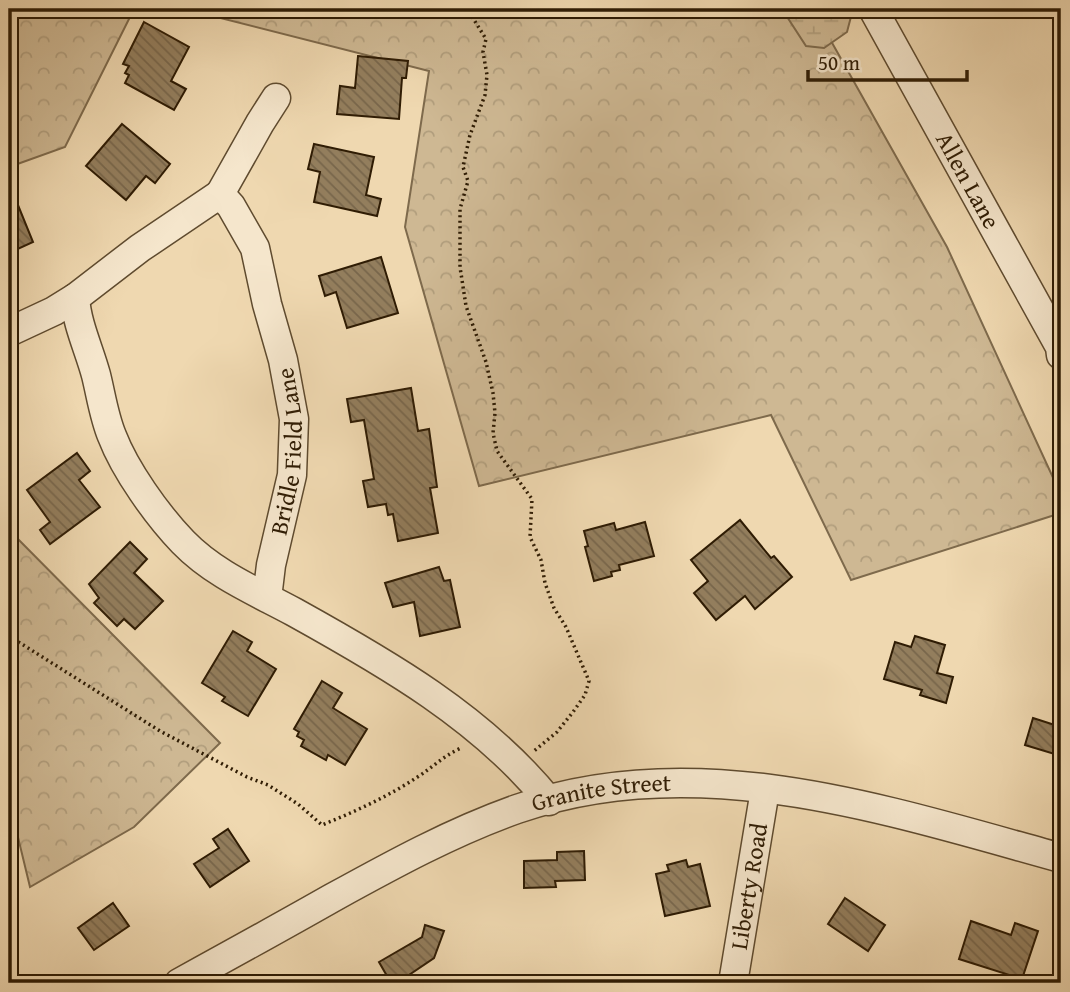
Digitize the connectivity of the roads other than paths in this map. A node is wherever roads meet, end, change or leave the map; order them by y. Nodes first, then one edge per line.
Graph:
1 (873, 9) edge
2 (276, 98) dead end
3 (220, 194) junction
4 (75, 298) junction
5 (9, 332) edge
6 (1061, 355) edge
7 (267, 598) junction
8 (765, 790) junction
9 (549, 801) junction
10 (1061, 858) edge
11 (179, 983) edge
12 (733, 983) edge

1 - 6 street, Allen Lane
2 - 3 street
3 - 4 street
3 - 7 street, Bridle Field Lane
4 - 5 street
4 - 7 street
7 - 9 street
8 - 9 street, Granite Street
8 - 10 street, Granite Street
8 - 12 street, Liberty Road
9 - 11 street, Granite Street

